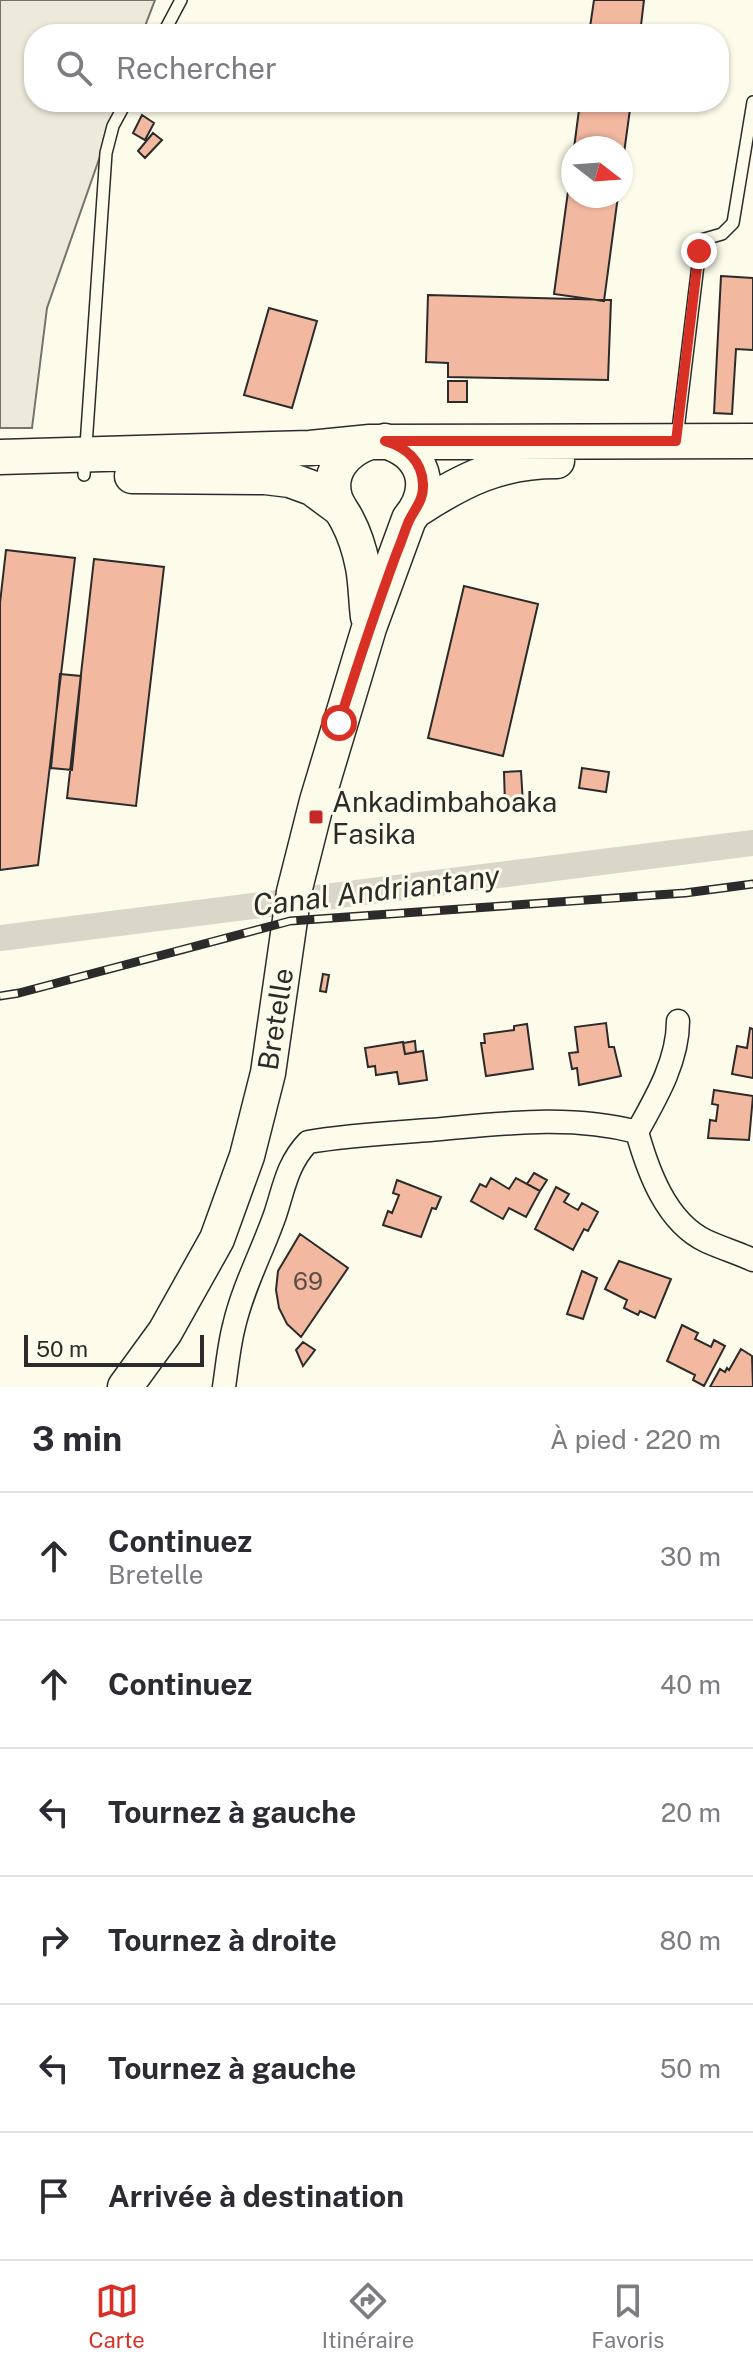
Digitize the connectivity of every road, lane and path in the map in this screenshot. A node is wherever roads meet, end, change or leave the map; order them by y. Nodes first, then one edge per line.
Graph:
1 (181, 0) edge
2 (168, 24) edge
3 (753, 102) edge
4 (121, 112) edge
5 (377, 441) junction
6 (676, 441) junction
7 (753, 441) edge
8 (0, 457) edge
9 (753, 460) edge
10 (84, 466) junction
11 (0, 475) edge
12 (343, 514) junction
13 (414, 514) junction
14 (369, 628) junction
15 (678, 1021) dead end
16 (637, 1132) junction
17 (753, 1260) edge
18 (125, 1387) edge
19 (224, 1387) edge

1 - 2 lane
3 - 6 lane
4 - 10 lane
5 - 6 main road
5 - 10 main road
5 - 12 main road
5 - 13 main road
6 - 7 main road
8 - 10 main road
9 - 13 main road
10 - 11 main road
10 - 12 main road
12 - 13 main road
12 - 14 main road
13 - 14 main road, Bretelle
14 - 18 main road, Bretelle
15 - 16 street
16 - 17 street
16 - 19 street

